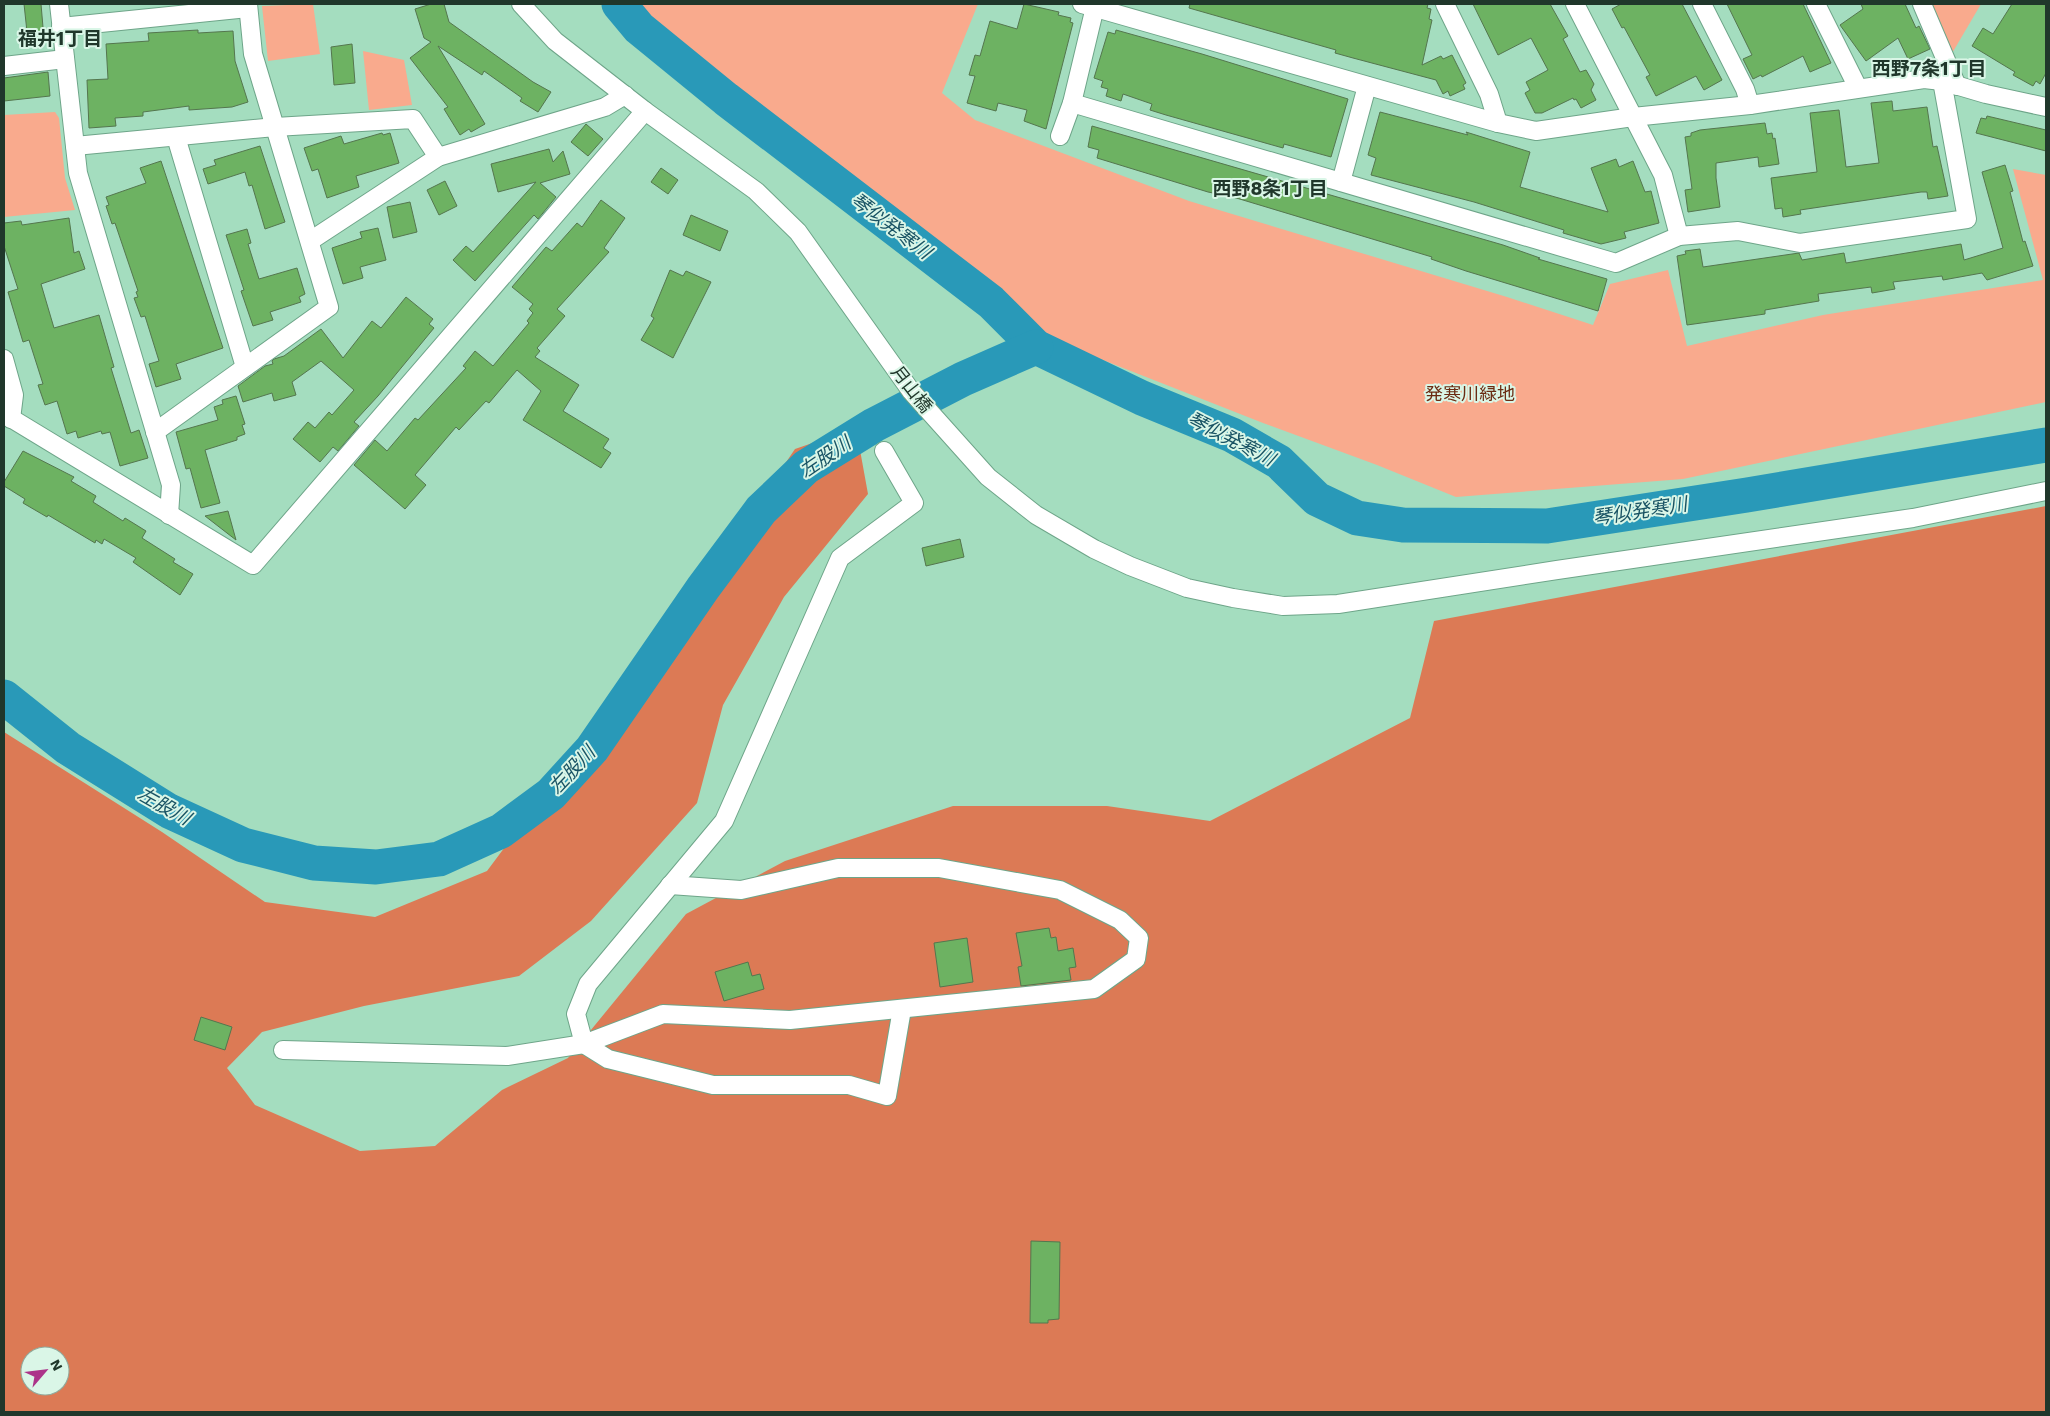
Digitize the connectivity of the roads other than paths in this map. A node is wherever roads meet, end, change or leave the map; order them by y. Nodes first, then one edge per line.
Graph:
1 (59, 4) edge
2 (521, 4) edge
3 (1445, 4) edge
4 (1575, 4) edge
5 (1702, 4) edge
6 (1816, 4) edge
7 (1922, 4) edge
8 (1086, 5) edge
9 (248, 6) edge
10 (61, 27) junction
11 (65, 59) junction
12 (4, 66) edge
13 (1950, 84) junction
14 (1367, 86) junction
15 (1858, 88) junction
16 (625, 95) junction
17 (1072, 103) junction
18 (1750, 105) junction
19 (2046, 107) edge
20 (645, 111) junction
21 (1633, 117) junction
22 (1498, 123) junction
23 (275, 127) junction
24 (1060, 136) dead end
25 (176, 137) junction
26 (75, 146) junction
27 (438, 157) junction
28 (1341, 182) junction
29 (1678, 236) junction
30 (310, 241) junction
31 (4, 358) edge
32 (245, 367) junction
33 (8, 416) edge
34 (155, 432) junction
35 (884, 451) dead end
36 (2046, 491) edge
37 (169, 515) junction
38 (670, 885) junction
39 (902, 1009) junction
40 (584, 1044) junction
41 (283, 1050) dead end

1 - 10 street
2 - 16 street, 月山橋
3 - 22 street
4 - 21 street
5 - 18 street
6 - 15 street
7 - 13 street
8 - 14 street
8 - 17 street
9 - 10 street
9 - 23 street
10 - 11 street
11 - 12 street
11 - 26 street
13 - 15 street
13 - 19 street
13 - 29 street
14 - 22 street
14 - 28 street
15 - 18 street
16 - 20 street, 月山橋
16 - 27 street
17 - 24 street
17 - 28 street
18 - 21 street
20 - 36 street, 月山橋
20 - 37 street
21 - 22 street
21 - 29 street
23 - 25 street
23 - 27 street
23 - 30 street
25 - 26 street
25 - 32 street
26 - 34 street
27 - 30 street
28 - 29 street
30 - 32 street
31 - 33 street
32 - 34 street
33 - 37 street
34 - 37 street
35 - 38 street
38 - 39 street
38 - 40 street
39 - 40 street
39 - 40 street
40 - 41 street

